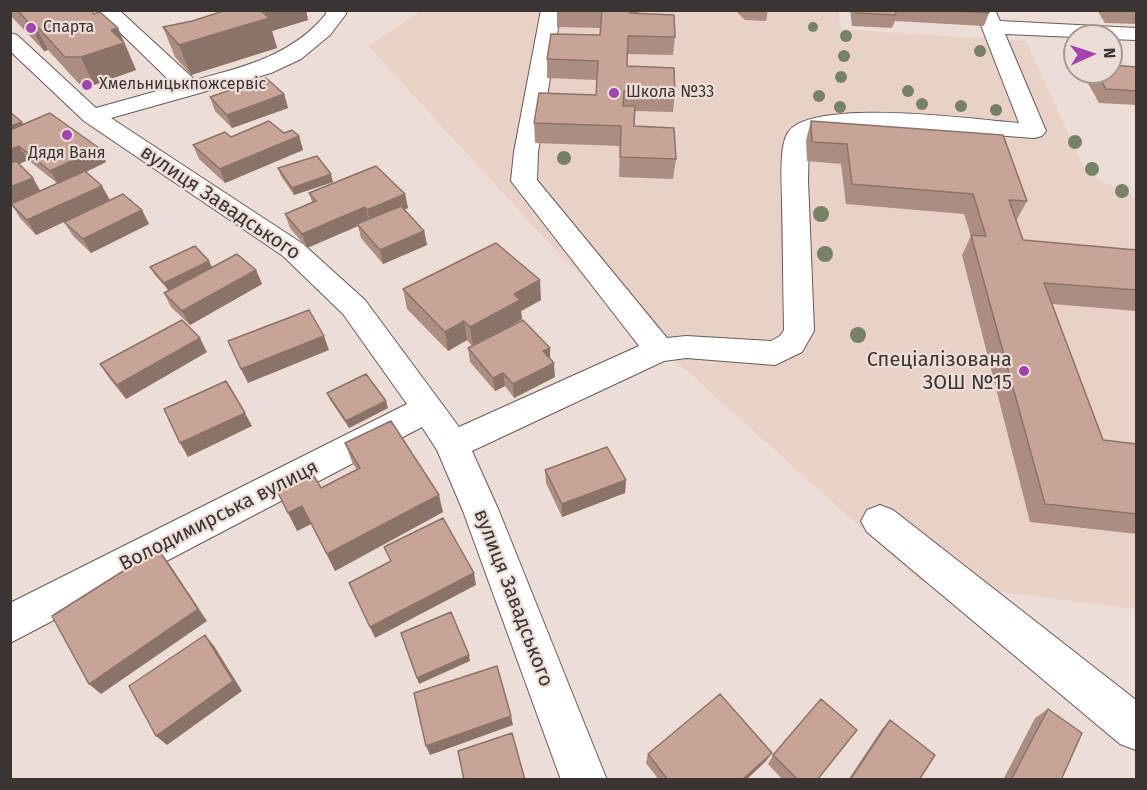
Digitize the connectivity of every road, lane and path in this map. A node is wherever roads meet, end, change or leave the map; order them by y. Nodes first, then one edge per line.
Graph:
1 (107, 10) edge
2 (335, 10) edge
3 (551, 10) edge
4 (988, 19) edge
5 (1137, 34) edge
6 (10, 39) edge
7 (191, 88) junction
8 (92, 116) junction
9 (659, 350) junction
10 (428, 408) junction
11 (452, 444) junction
12 (880, 521) dead end
13 (10, 624) edge
14 (1137, 728) edge
15 (584, 780) edge

1 - 7 street
2 - 7 street
3 - 9 street
4 - 5 street
4 - 9 street
6 - 8 street, вулиця Завадського
7 - 8 street
8 - 10 street, вулиця Завадського
9 - 11 street
10 - 11 street, вулиця Завадського
10 - 13 street, Володимирська вулиця
11 - 15 street, вулиця Завадського
12 - 14 street

